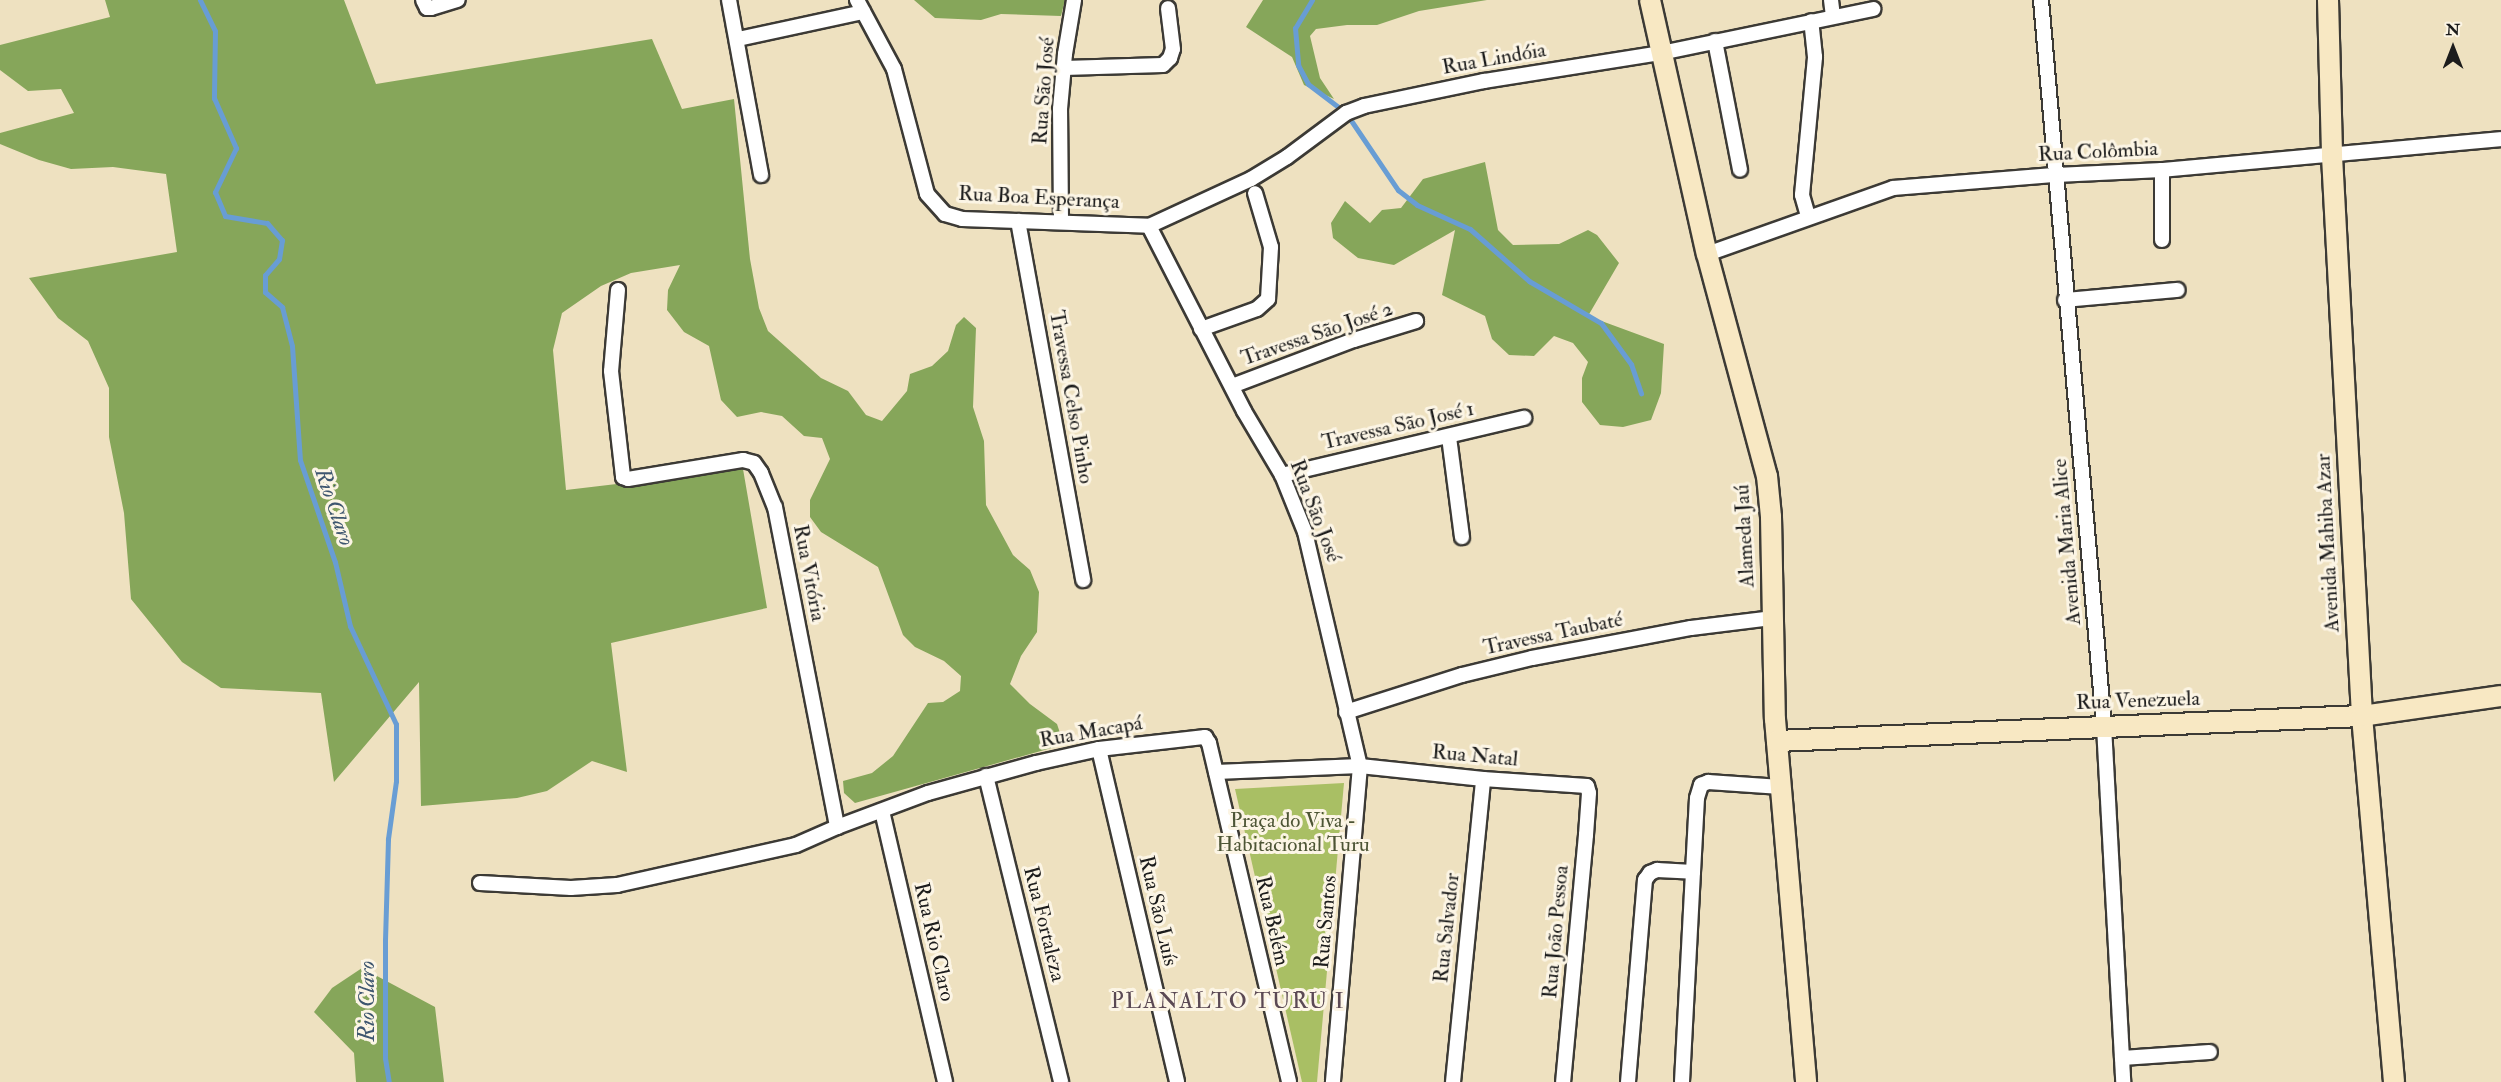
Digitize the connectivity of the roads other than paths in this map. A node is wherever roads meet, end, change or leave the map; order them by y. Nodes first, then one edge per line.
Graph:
1 (423, 0) edge
2 (458, 0) edge
3 (729, 0) edge
4 (1074, 0) edge
5 (1650, 0) edge
6 (1831, 0) edge
7 (2041, 0) edge
8 (2328, 0) edge
9 (860, 6) edge
10 (1168, 8) dead end
11 (1875, 9) dead end
12 (1833, 16) junction
13 (1811, 21) junction
14 (738, 39) junction
15 (1715, 41) junction
16 (1661, 53) junction
17 (1064, 68) junction
18 (2501, 139) edge
19 (2332, 156) junction
20 (1740, 170) dead end
21 (2162, 170) junction
22 (761, 175) dead end
23 (2056, 175) junction
24 (1256, 193) dead end
25 (1808, 216) junction
26 (1061, 220) junction
27 (1018, 221) junction
28 (1149, 226) junction
29 (2162, 240) dead end
30 (1707, 254) junction
31 (618, 291) dead end
32 (2178, 291) dead end
33 (2065, 300) junction
34 (1416, 321) dead end
35 (1201, 329) junction
36 (1232, 386) junction
37 (1524, 418) dead end
38 (1449, 437) junction
39 (1282, 475) junction
40 (1462, 537) dead end
41 (1083, 580) dead end
42 (1773, 618) junction
43 (2501, 696) edge
44 (1346, 712) junction
45 (2362, 716) junction
46 (2104, 726) junction
47 (1205, 737) joint
48 (1777, 741) junction
49 (1099, 749) junction
50 (1360, 766) junction
51 (1216, 772) junction
52 (986, 776) junction
53 (1483, 779) junction
54 (1587, 786) joint
55 (1780, 787) junction
56 (882, 811) junction
57 (837, 827) junction
58 (1693, 872) junction
59 (480, 883) dead end
60 (2210, 1052) dead end
61 (2122, 1058) junction
62 (945, 1082) edge
63 (1061, 1082) edge
64 (1177, 1082) edge
65 (1289, 1082) edge
66 (1333, 1082) edge
67 (1453, 1082) edge
68 (1563, 1082) edge
69 (1628, 1082) edge
70 (1682, 1082) edge
71 (1806, 1082) edge
72 (2123, 1082) edge
73 (2394, 1082) edge

1 - 2 street
3 - 14 street
4 - 17 street, Rua São José
5 - 16 street, Alameda Jaú
6 - 12 street
7 - 23 street, Avenida Maria Alice
8 - 19 street, Avenida Mahiba Azar
9 - 14 street
9 - 27 street, Rua Boa Esperança
10 - 17 street
11 - 12 street, Rua Lindóia
12 - 13 street, Rua Lindóia
13 - 15 street, Rua Lindóia
13 - 25 street
14 - 22 street
15 - 16 street, Rua Lindóia
15 - 20 street
16 - 28 street, Rua Lindóia
16 - 30 street, Alameda Jaú
17 - 26 street, Rua São José
18 - 19 street, Rua Colômbia
19 - 21 street, Rua Colômbia
19 - 45 street, Avenida Mahiba Azar
21 - 23 street, Rua Colômbia
21 - 29 street
23 - 25 street, Rua Colômbia
23 - 33 street, Avenida Maria Alice
24 - 35 street, Travessa São José 2
25 - 30 street, Rua Colômbia
26 - 27 street, Rua Boa Esperança
26 - 28 street, Rua Boa Esperança
27 - 41 street, Travessa Celso Pinho
28 - 35 street, Rua São José
30 - 42 street, Alameda Jaú
31 - 57 street, Rua Vitória
32 - 33 street
33 - 46 street, Avenida Maria Alice
34 - 36 street, Travessa São José 2
35 - 36 street, Rua São José
36 - 39 street, Rua São José
37 - 38 street, Travessa São José 1
38 - 39 street, Travessa São José 1
38 - 40 street
39 - 44 street, Rua São José
42 - 44 street, Travessa Taubaté
42 - 48 street, Alameda Jaú
43 - 45 street, Rua Venezuela
44 - 50 street, Rua São José
45 - 46 street, Rua Venezuela
45 - 73 street, Avenida Mahiba Azar
46 - 48 street, Rua Venezuela
46 - 61 street, Avenida Maria Alice
47 - 49 street, Rua Macapá
47 - 51 street, Rua Belém
48 - 55 street, Alameda Jaú
49 - 52 street, Rua Macapá
49 - 64 street, Rua São Luís
50 - 51 street
50 - 53 street, Rua Natal
50 - 66 street, Rua Santos
51 - 65 street, Rua Belém
52 - 56 street
52 - 63 street, Rua Fortaleza
53 - 54 street, Rua Natal
53 - 67 street, Rua Salvador
54 - 68 street, Rua João Pessoa
55 - 58 street
55 - 71 street, Alameda Jaú
56 - 57 street
56 - 62 street, Rua Rio Claro
57 - 59 street
58 - 69 street
58 - 70 street
60 - 61 street
61 - 72 street, Avenida Maria Alice

